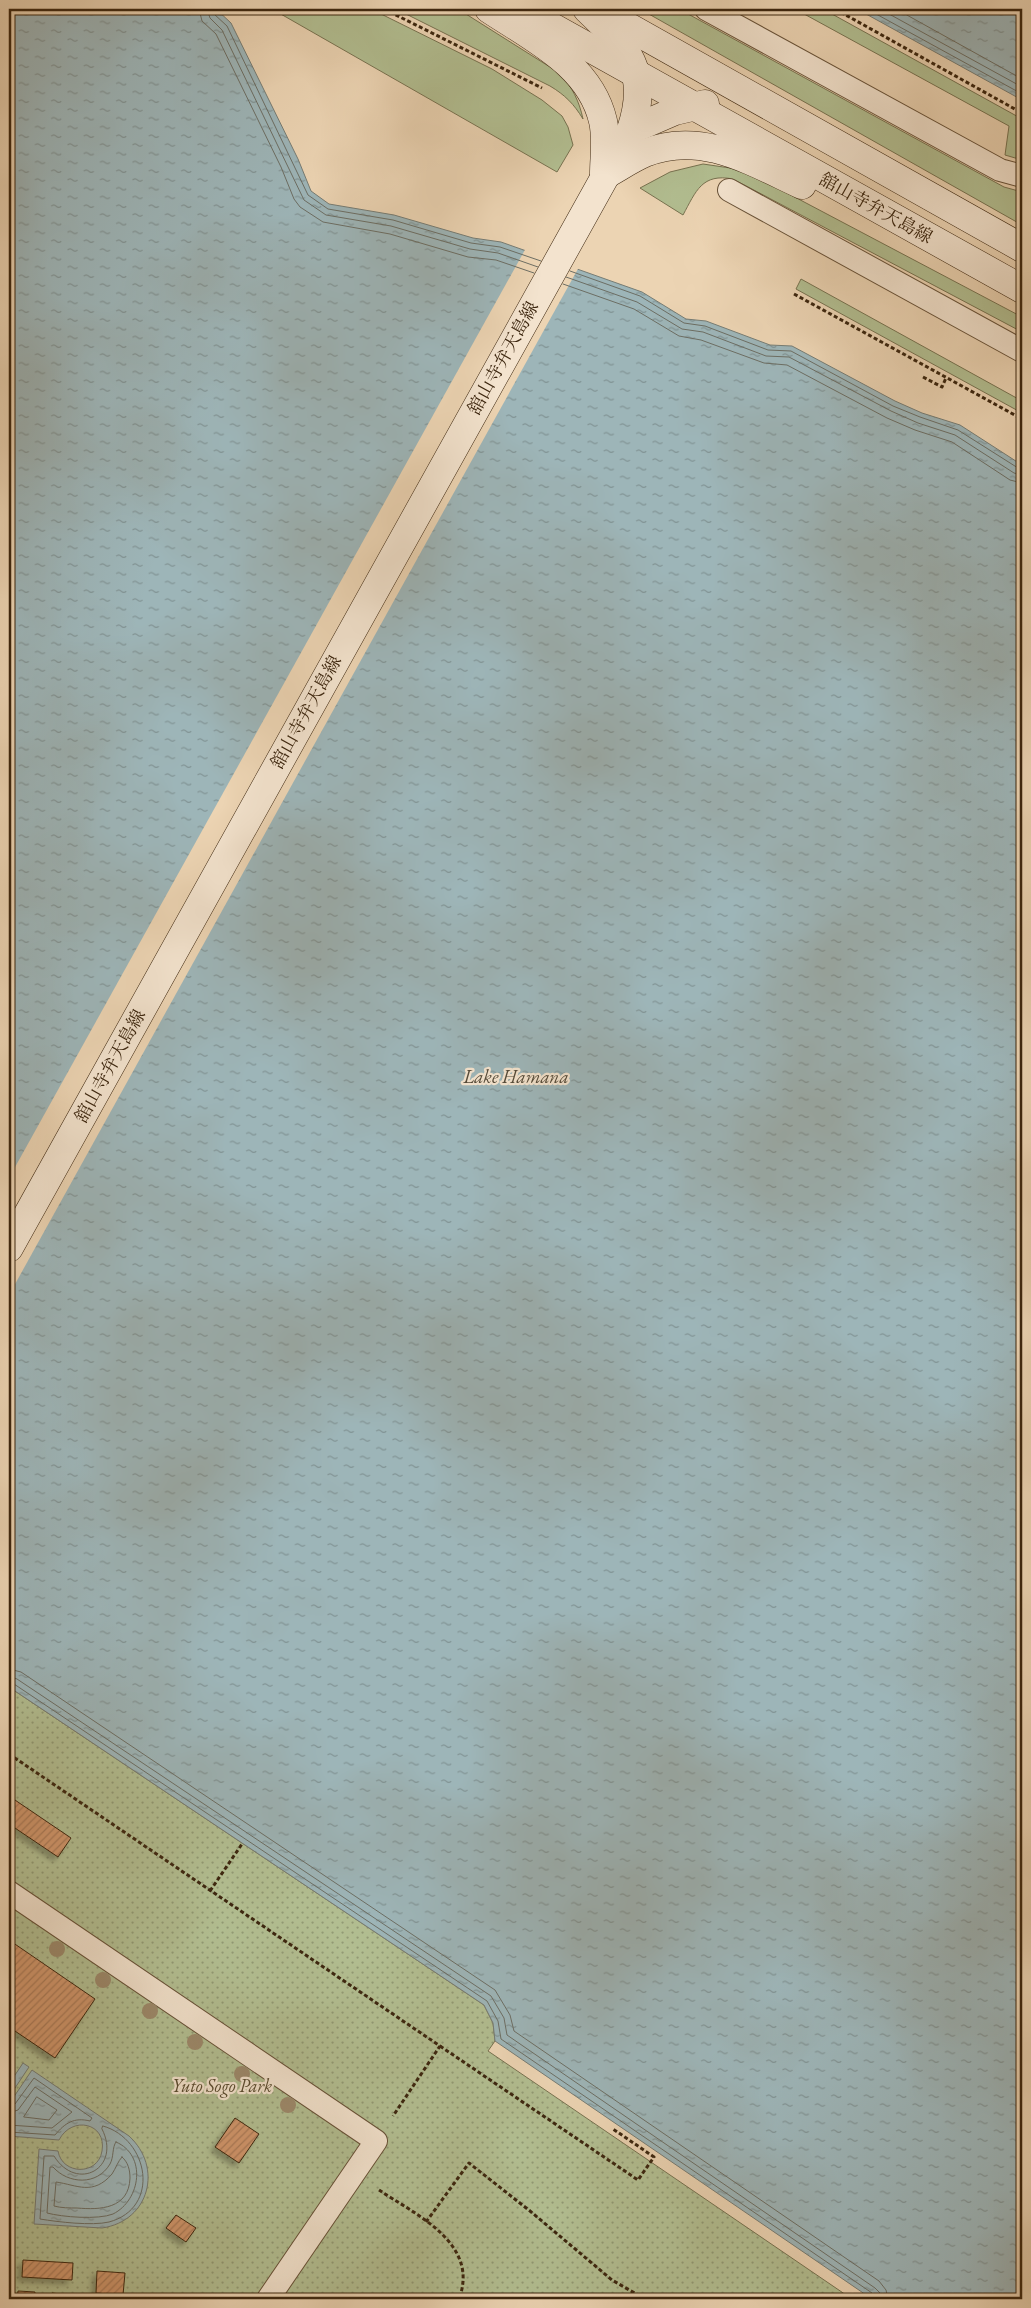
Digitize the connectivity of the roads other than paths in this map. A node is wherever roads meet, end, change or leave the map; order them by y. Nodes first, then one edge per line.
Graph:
1 (490, 9) edge
2 (520, 9) edge
3 (587, 9) edge
4 (596, 9) edge
5 (706, 9) edge
6 (635, 74) junction
7 (769, 104) junction
8 (694, 106) junction
9 (631, 130) junction
10 (604, 176) junction
11 (1022, 176) edge
12 (729, 190) dead end
13 (1022, 248) edge
14 (1022, 289) edge
15 (1022, 351) edge
16 (9, 1248) edge
17 (9, 1892) edge
18 (268, 2299) edge

1 - 10 main road
2 - 6 main road, 舘山寺弁天島線
3 - 6 main road, 舘山寺弁天島線
4 - 7 main road, 舘山寺弁天島線
5 - 11 lane
6 - 8 main road, 舘山寺弁天島線
6 - 9 main road, 舘山寺弁天島線
7 - 8 main road
7 - 13 main road, 舘山寺弁天島線
8 - 9 main road
8 - 14 main road, 舘山寺弁天島線
9 - 10 main road, 舘山寺弁天島線
10 - 14 main road
10 - 16 main road, 舘山寺弁天島線
12 - 15 lane
17 - 18 lane

